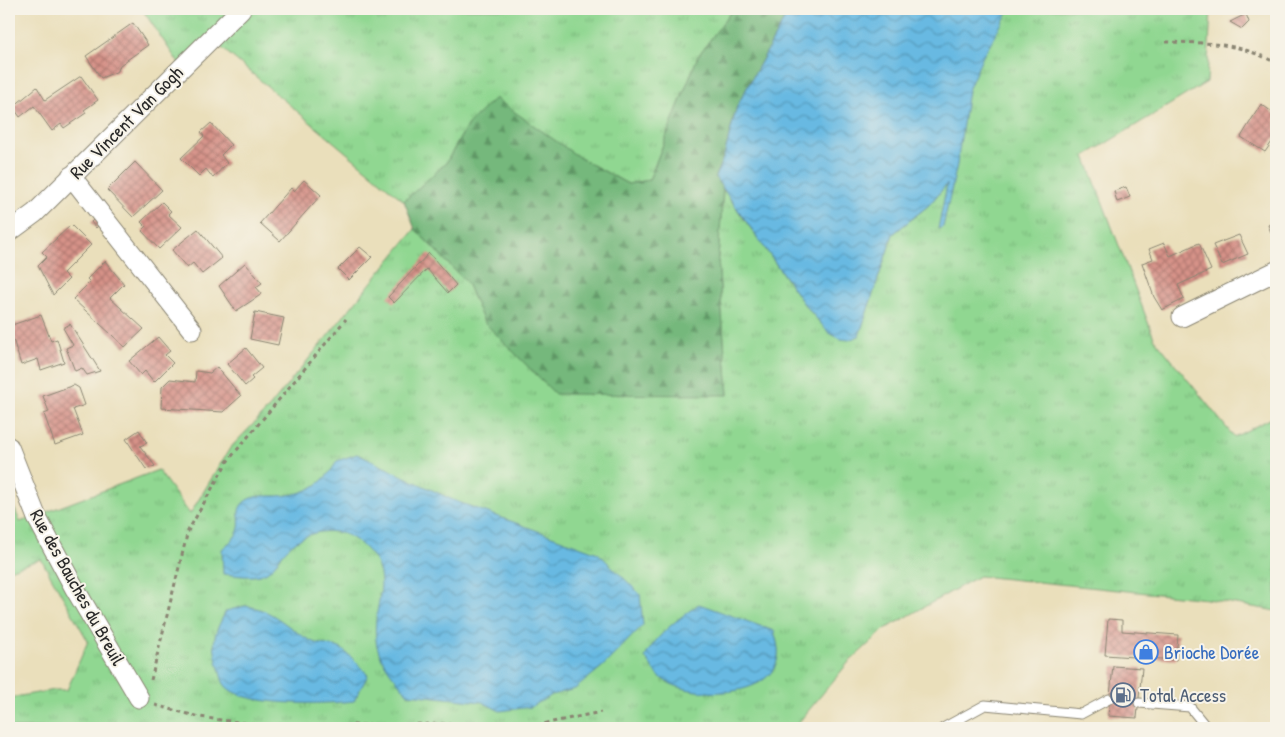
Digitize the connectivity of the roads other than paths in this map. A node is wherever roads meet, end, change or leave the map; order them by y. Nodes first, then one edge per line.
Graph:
1 (241, 9) edge
2 (72, 176) junction
3 (9, 232) edge
4 (1276, 271) edge
5 (1182, 317) dead end
6 (192, 330) dead end
7 (9, 447) edge
8 (140, 698) road end
9 (1110, 699) dead end
10 (1139, 703) dead end
11 (943, 728) edge
12 (1207, 728) edge

1 - 2 street, Rue Vincent Van Gogh
2 - 3 street, Rue Vincent Van Gogh
2 - 6 street
4 - 5 street
7 - 8 street, Rue des Bauches du Breuil
9 - 11 lane
10 - 12 lane

